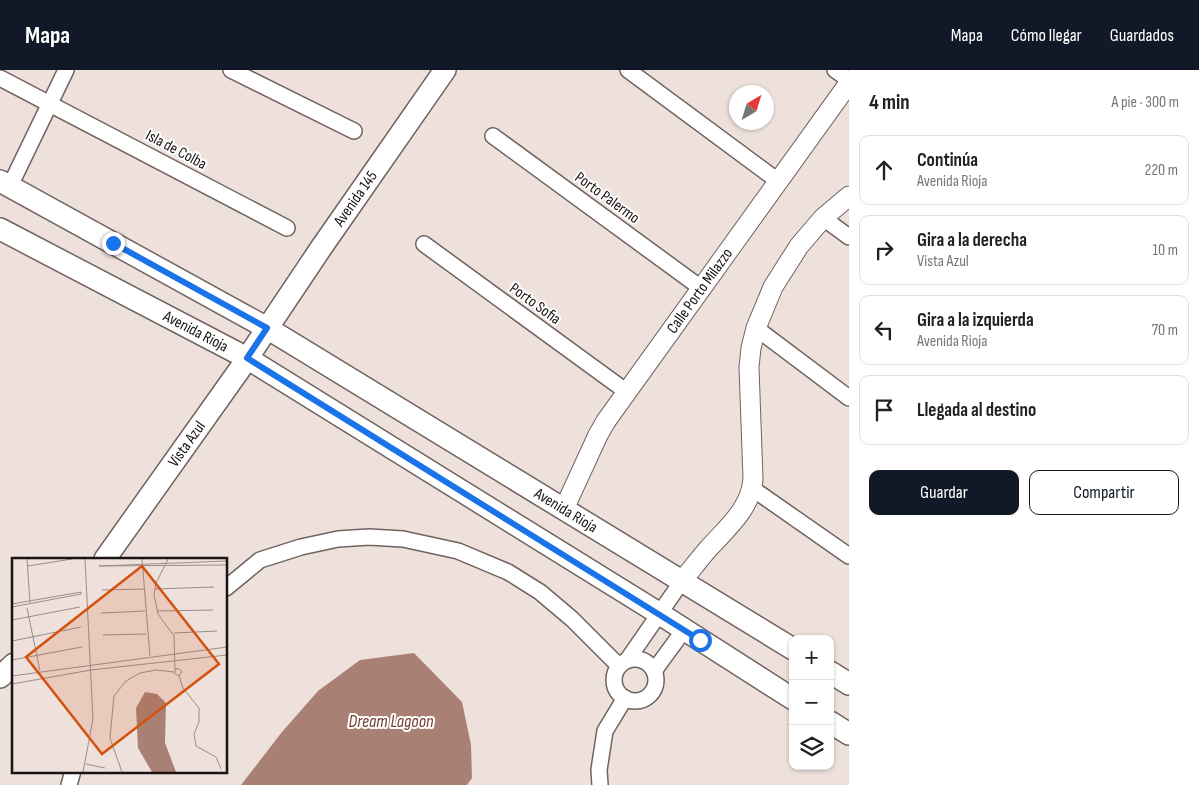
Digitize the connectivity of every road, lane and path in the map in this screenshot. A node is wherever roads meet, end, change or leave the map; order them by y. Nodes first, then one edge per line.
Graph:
1 (66, 70) edge
2 (231, 70) edge
3 (444, 70) edge
4 (628, 70) edge
5 (835, 70) edge
6 (0, 78) edge
7 (849, 82) edge
8 (49, 104) junction
9 (354, 131) dead end
10 (493, 136) dead end
11 (778, 181) junction
12 (5, 183) edge
13 (849, 196) edge
14 (824, 218) junction
15 (287, 228) dead end
16 (0, 229) edge
17 (849, 237) edge
18 (424, 244) dead end
19 (701, 288) junction
20 (267, 328) junction
21 (756, 328) junction
22 (247, 358) junction
23 (627, 392) junction
24 (849, 398) edge
25 (753, 489) junction
26 (564, 509) junction
27 (849, 556) edge
28 (106, 558) edge
29 (682, 581) junction
30 (228, 586) edge
31 (660, 614) junction
32 (684, 630) junction
33 (789, 647) edge
34 (623, 662) junction
35 (12, 666) edge
36 (654, 671) junction
37 (834, 675) edge
38 (0, 676) edge
39 (849, 684) edge
40 (789, 696) edge
41 (625, 698) junction
42 (834, 725) edge
43 (849, 734) edge
44 (74, 772) edge
45 (70, 785) edge
46 (600, 785) edge

1 - 8 street
2 - 9 street
3 - 20 main road, Avenida 145
4 - 11 street
5 - 7 street
6 - 8 street, Isla de Colba
7 - 11 street, Calle Porto Milazzo
8 - 12 street
8 - 15 street, Isla de Colba
10 - 19 street, Porto Palermo
11 - 19 street, Calle Porto Milazzo
12 - 20 main road, Avenida Rioja
13 - 14 street
14 - 17 street
14 - 21 street
16 - 22 main road, Avenida Rioja
18 - 23 street, Porto Sofia
19 - 23 street, Calle Porto Milazzo
20 - 22 main road, Vista Azul
20 - 26 main road, Avenida Rioja
21 - 24 street
21 - 25 street
22 - 28 main road, Vista Azul
22 - 31 main road, Avenida Rioja
23 - 26 street, Calle Porto Milazzo
25 - 27 street
25 - 29 street
26 - 29 main road, Avenida Rioja
29 - 31 street
29 - 33 main road, Avenida Rioja
30 - 34 street
31 - 32 main road, Avenida Rioja
31 - 34 street
32 - 36 street
32 - 40 main road, Avenida Rioja
34 - 36 street
34 - 41 street
35 - 38 main road
36 - 41 street
37 - 39 main road
41 - 46 street
42 - 43 main road
44 - 45 street

